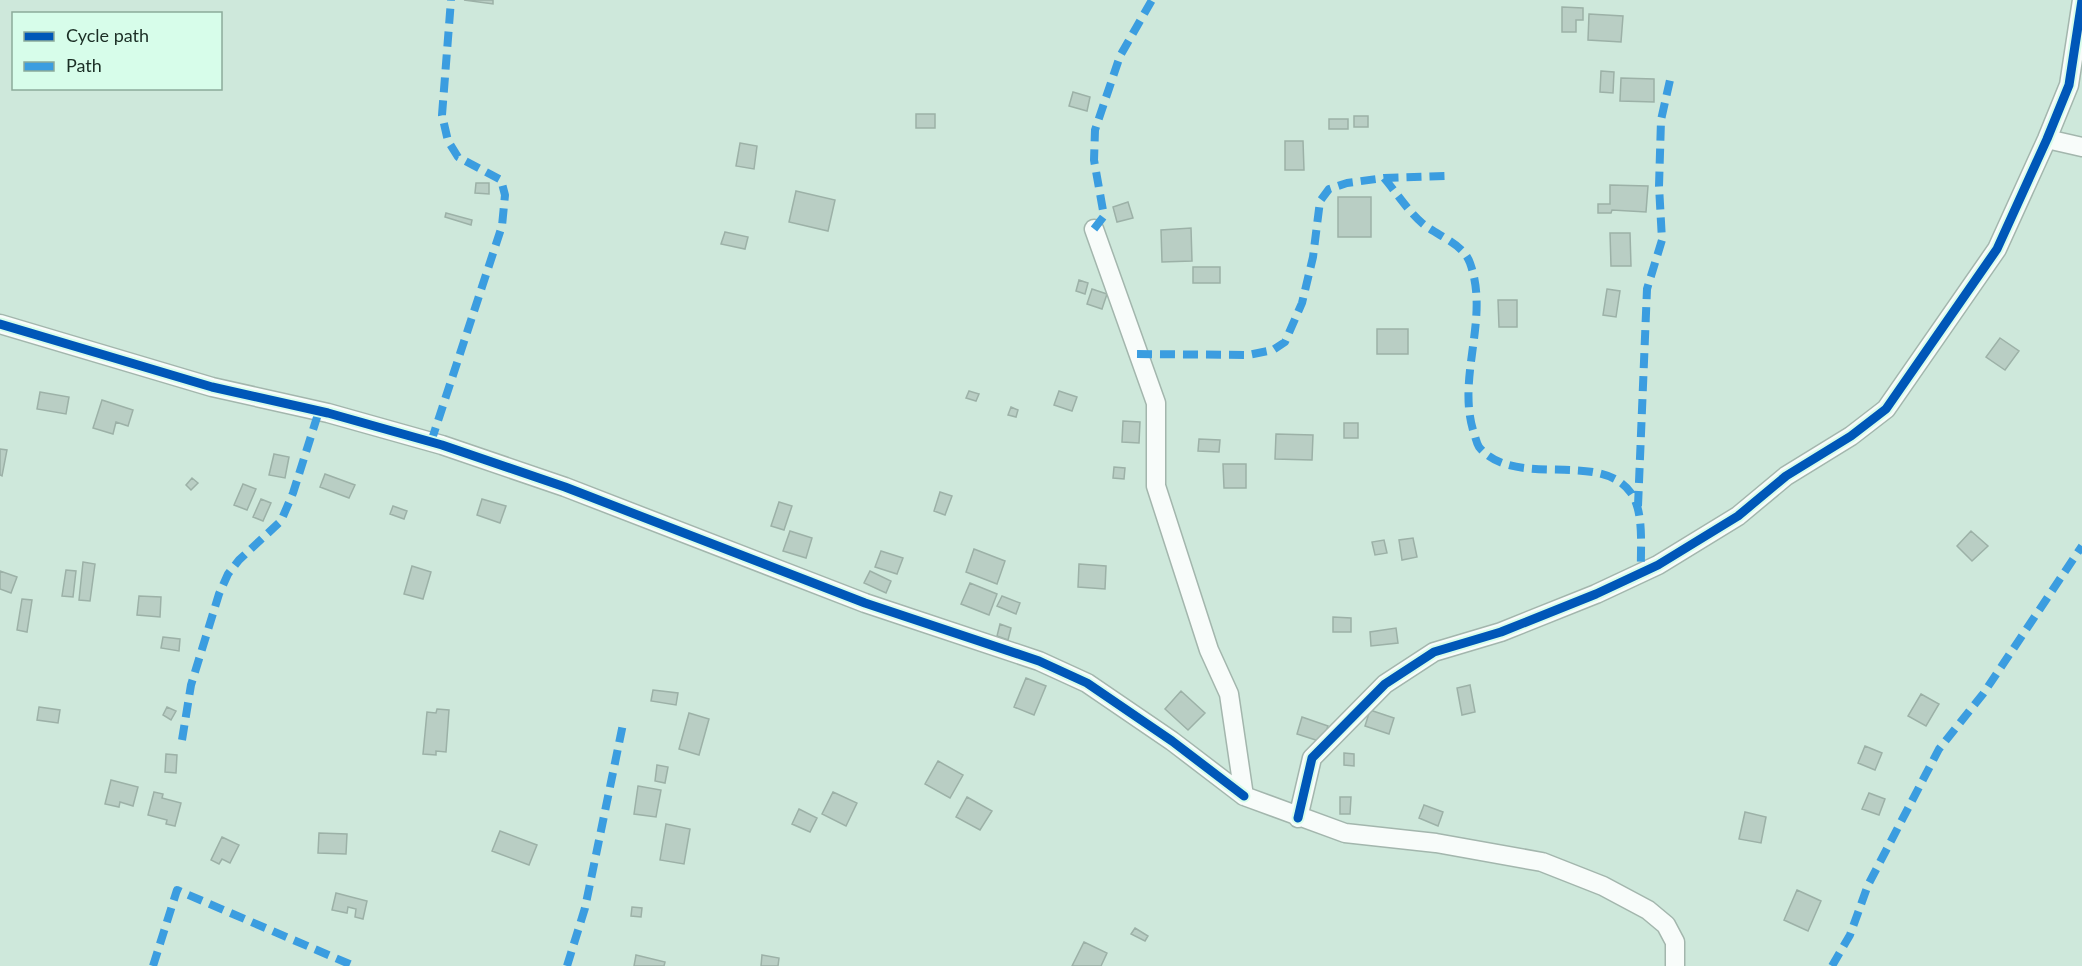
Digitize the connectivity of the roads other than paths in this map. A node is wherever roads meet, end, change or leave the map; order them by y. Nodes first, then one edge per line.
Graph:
1 (2082, 0) edge
2 (2075, 88) edge
3 (2047, 139) junction
4 (2082, 147) edge
5 (1094, 229) dead end
6 (0, 324) edge
7 (1244, 796) junction
8 (1298, 818) junction
9 (1675, 966) edge

1 - 2 street
2 - 3 street
3 - 4 street
3 - 8 street
5 - 7 street
6 - 7 street
7 - 8 street
8 - 9 street

